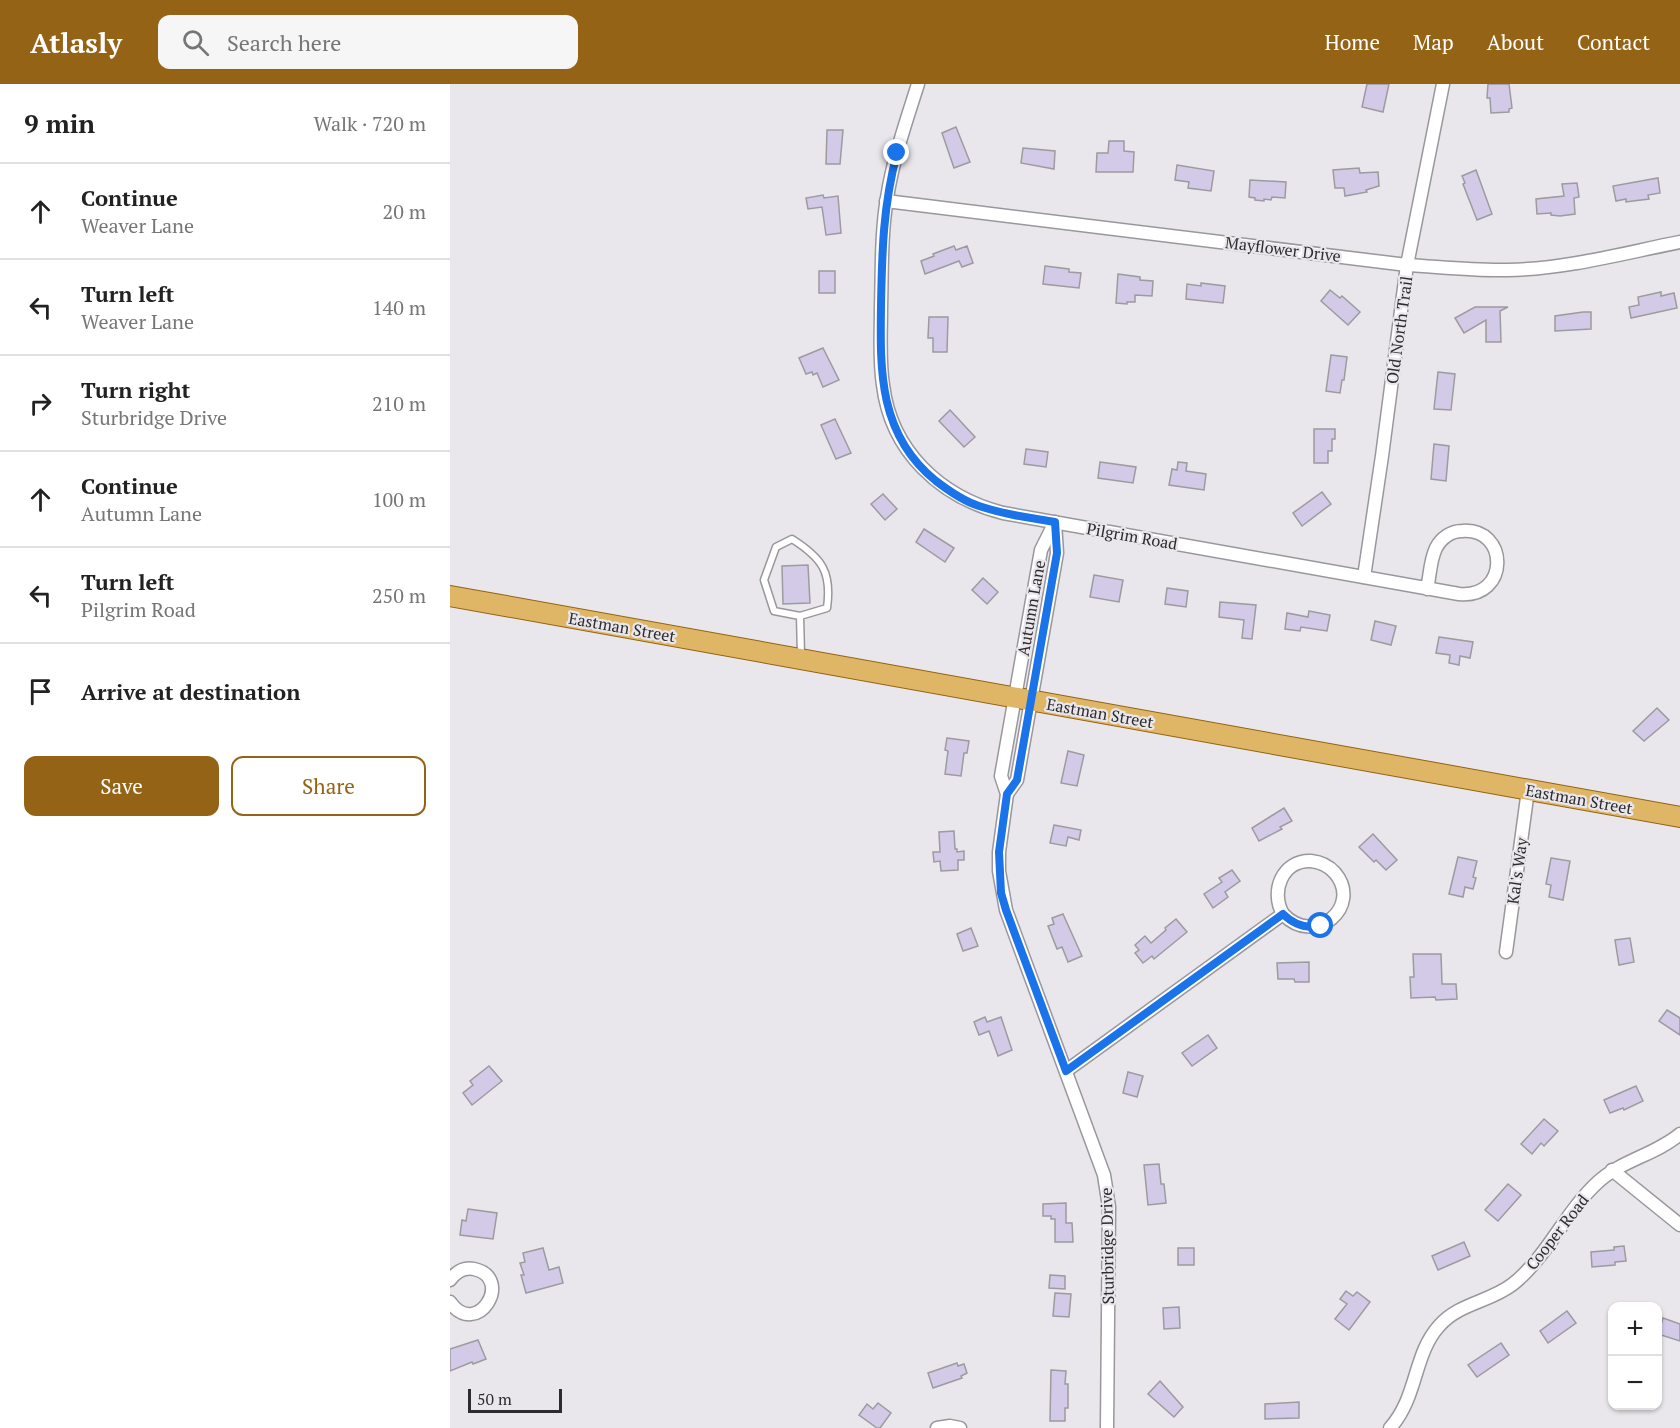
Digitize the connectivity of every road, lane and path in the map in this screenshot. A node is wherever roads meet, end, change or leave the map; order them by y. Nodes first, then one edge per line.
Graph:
1 (918, 84) edge
2 (1443, 84) edge
3 (886, 201) junction
4 (1680, 242) edge
5 (1407, 265) junction
6 (1055, 522) junction
7 (1364, 577) junction
8 (1427, 589) junction
9 (450, 596) edge
10 (800, 616) junction
11 (801, 659) junction
12 (1023, 699) junction
13 (1528, 790) junction
14 (1680, 817) edge
15 (1283, 914) junction
16 (1506, 952) dead end
17 (1066, 1071) junction
18 (1680, 1134) edge
19 (1612, 1170) junction
20 (1680, 1225) edge
21 (450, 1280) edge
22 (450, 1303) edge
23 (937, 1428) edge
24 (960, 1428) edge
25 (1107, 1428) edge
26 (1390, 1428) edge

1 - 3 street, Pilgrim Road
2 - 5 street, Old North Trail
3 - 5 street, Mayflower Drive
3 - 6 street, Pilgrim Road
4 - 5 street, Mayflower Drive
5 - 7 street, Old North Trail
6 - 7 street, Pilgrim Road
6 - 12 street, Autumn Lane
7 - 8 street, Pilgrim Road
8 - 8 street, Pilgrim Road
9 - 11 main road, Eastman Street
10 - 10 lane
10 - 11 lane
11 - 12 main road, Eastman Street
12 - 13 main road, Eastman Street
12 - 17 street, Sturbridge Drive
13 - 14 main road, Eastman Street
13 - 16 street, Kal's Way
15 - 15 street
15 - 17 street
17 - 25 street, Sturbridge Drive
18 - 19 street, Cooper Road
19 - 20 street
19 - 26 street, Cooper Road
21 - 22 street
23 - 24 street

